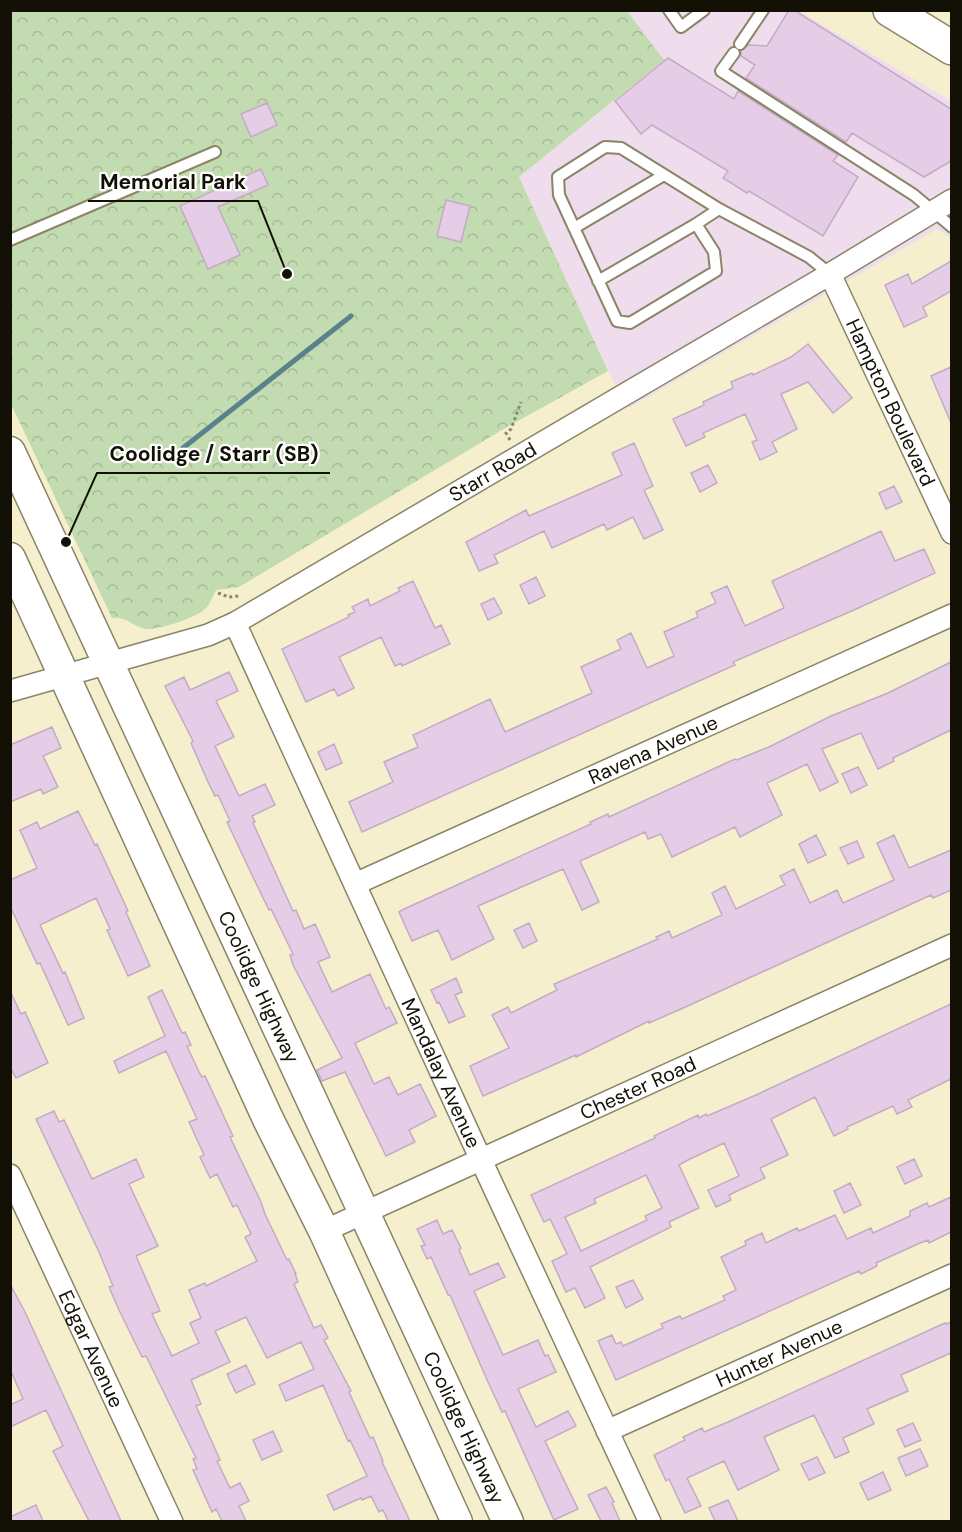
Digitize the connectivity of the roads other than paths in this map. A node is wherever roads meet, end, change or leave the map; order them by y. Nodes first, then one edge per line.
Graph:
1 (669, 10) edge
2 (704, 10) edge
3 (763, 10) edge
4 (890, 10) edge
5 (951, 48) edge
6 (215, 152) dead end
7 (664, 175) junction
8 (951, 200) edge
9 (719, 209) junction
10 (933, 211) junction
11 (696, 224) junction
12 (951, 227) edge
13 (574, 228) junction
14 (10, 240) edge
15 (830, 274) junction
16 (598, 281) junction
17 (10, 452) edge
18 (951, 533) edge
19 (10, 558) edge
20 (951, 615) edge
21 (235, 623) junction
22 (108, 662) junction
23 (66, 676) junction
24 (10, 691) edge
25 (161, 776) junction
26 (122, 802) junction
27 (356, 884) junction
28 (951, 945) edge
29 (480, 1158) junction
30 (10, 1175) edge
31 (364, 1212) junction
32 (324, 1231) junction
33 (951, 1275) edge
34 (607, 1431) junction
35 (172, 1521) edge
36 (457, 1521) edge
37 (508, 1521) edge
38 (650, 1521) edge

1 - 2 lane
3 - 10 lane
4 - 5 main road
6 - 14 lane
7 - 9 lane
7 - 13 lane
7 - 13 lane
8 - 10 street, Starr Road
9 - 11 lane
9 - 15 lane
10 - 12 lane
10 - 15 street, Starr Road
11 - 16 lane
11 - 16 lane
13 - 16 lane
15 - 18 street, Hampton Boulevard
15 - 21 street, Starr Road
17 - 22 main road, Coolidge Highway
19 - 23 main road
20 - 27 street, Ravena Avenue
21 - 22 street, Starr Road
21 - 27 street, Mandalay Avenue
22 - 23 street, Starr Road
22 - 25 main road, Coolidge Highway
23 - 24 street, Starr Road
23 - 26 main road
25 - 26 main road
25 - 31 main road, Coolidge Highway
26 - 32 main road
27 - 29 street, Mandalay Avenue
28 - 29 street, Chester Road
29 - 31 street, Chester Road
29 - 34 street, Mandalay Avenue
30 - 35 street, Edgar Avenue
31 - 32 street, Chester Road
31 - 37 main road, Coolidge Highway
32 - 36 main road
33 - 34 street, Hunter Avenue
34 - 38 street, Mandalay Avenue

